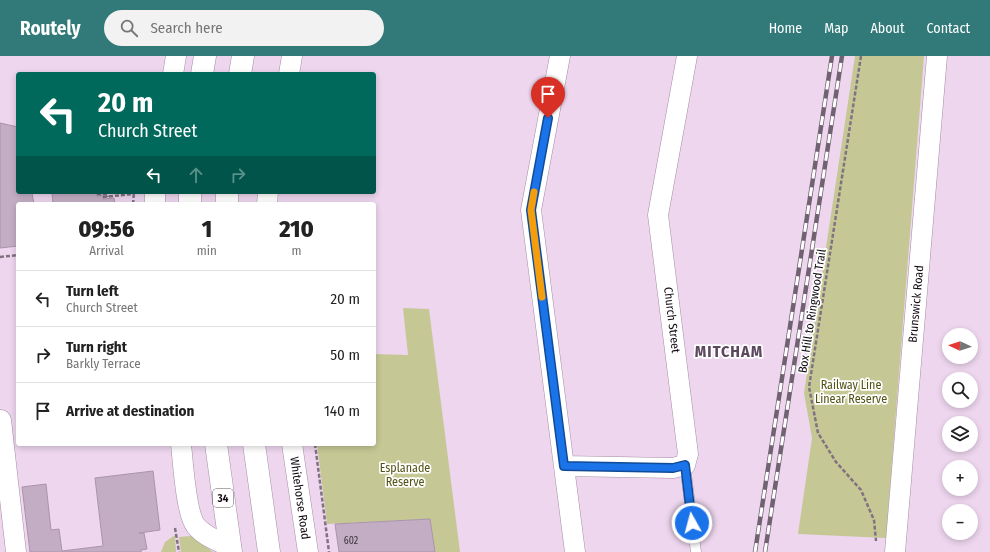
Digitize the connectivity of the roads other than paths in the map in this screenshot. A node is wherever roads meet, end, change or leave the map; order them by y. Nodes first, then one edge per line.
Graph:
1 (176, 56) edge
2 (205, 56) edge
3 (243, 56) edge
4 (292, 56) edge
5 (560, 56) edge
6 (687, 56) edge
7 (937, 56) edge
8 (173, 72) edge
9 (202, 72) edge
10 (240, 72) edge
11 (289, 72) edge
12 (1, 420) edge
13 (181, 446) edge
14 (216, 446) edge
15 (254, 446) edge
16 (292, 446) edge
17 (685, 465) junction
18 (564, 466) junction
19 (231, 550) edge
20 (16, 552) edge
21 (269, 552) edge
22 (308, 552) edge
23 (575, 552) edge
24 (696, 552) edge
25 (895, 552) edge

1 - 8 street
2 - 9 highway
3 - 10 highway
4 - 11 street
5 - 18 street
6 - 17 street, Church Street
7 - 25 street, Brunswick Road
12 - 20 street
13 - 19 street
14 - 19 highway, 34
15 - 21 highway
16 - 22 street, Whitehorse Road
17 - 18 street
17 - 24 lane
18 - 23 street

